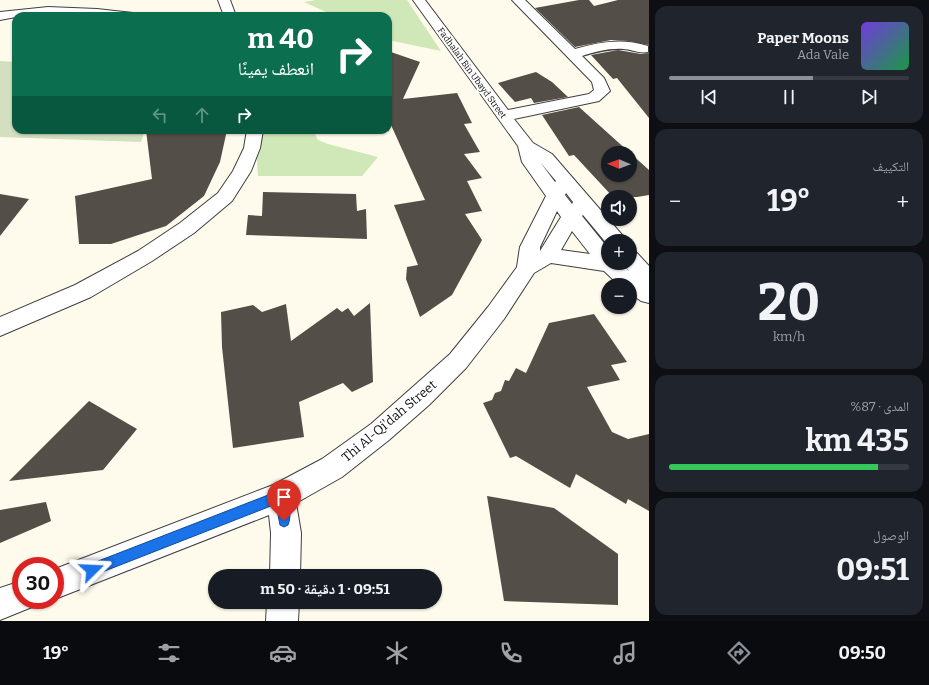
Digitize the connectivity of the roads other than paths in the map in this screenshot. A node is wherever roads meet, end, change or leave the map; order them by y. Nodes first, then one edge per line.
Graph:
1 (224, 0) edge
2 (419, 0) edge
3 (518, 0) edge
4 (46, 12) edge
5 (95, 12) edge
6 (228, 12) edge
7 (12, 15) edge
8 (0, 16) edge
9 (643, 49) dead end
10 (572, 54) junction
11 (504, 116) junction
12 (254, 134) edge
13 (560, 189) junction
14 (577, 209) junction
15 (607, 234) edge
16 (601, 250) edge
17 (537, 262) junction
18 (601, 263) edge
19 (637, 266) edge
20 (615, 270) edge
21 (649, 295) edge
22 (0, 326) edge
23 (281, 496) junction
24 (285, 569) edge
25 (64, 580) edge
26 (12, 599) edge
27 (0, 604) edge
28 (283, 609) edge
29 (282, 621) edge

1 - 6 street
2 - 11 street, Fadhalah Bin Ubayd Street
3 - 10 street
4 - 5 street
7 - 8 street
9 - 10 street
10 - 11 street
11 - 13 street, Fadhalah Bin Ubayd Street
12 - 22 street
13 - 14 street, Fadhalah Bin Ubayd Street
13 - 17 street, Thi Al-Qi'dah Street
14 - 15 street, Fadhalah Bin Ubayd Street
14 - 16 street, Fadhalah Bin Ubayd Street
14 - 17 street, Thi Al-Qi'dah Street
17 - 18 street
17 - 23 street, Thi Al-Qi'dah Street
19 - 21 street, Fadhalah Bin Ubayd Street
20 - 21 street, Fadhalah Bin Ubayd Street
23 - 24 street
23 - 25 street, Thi Al-Qi'dah Street
26 - 27 street
28 - 29 street

